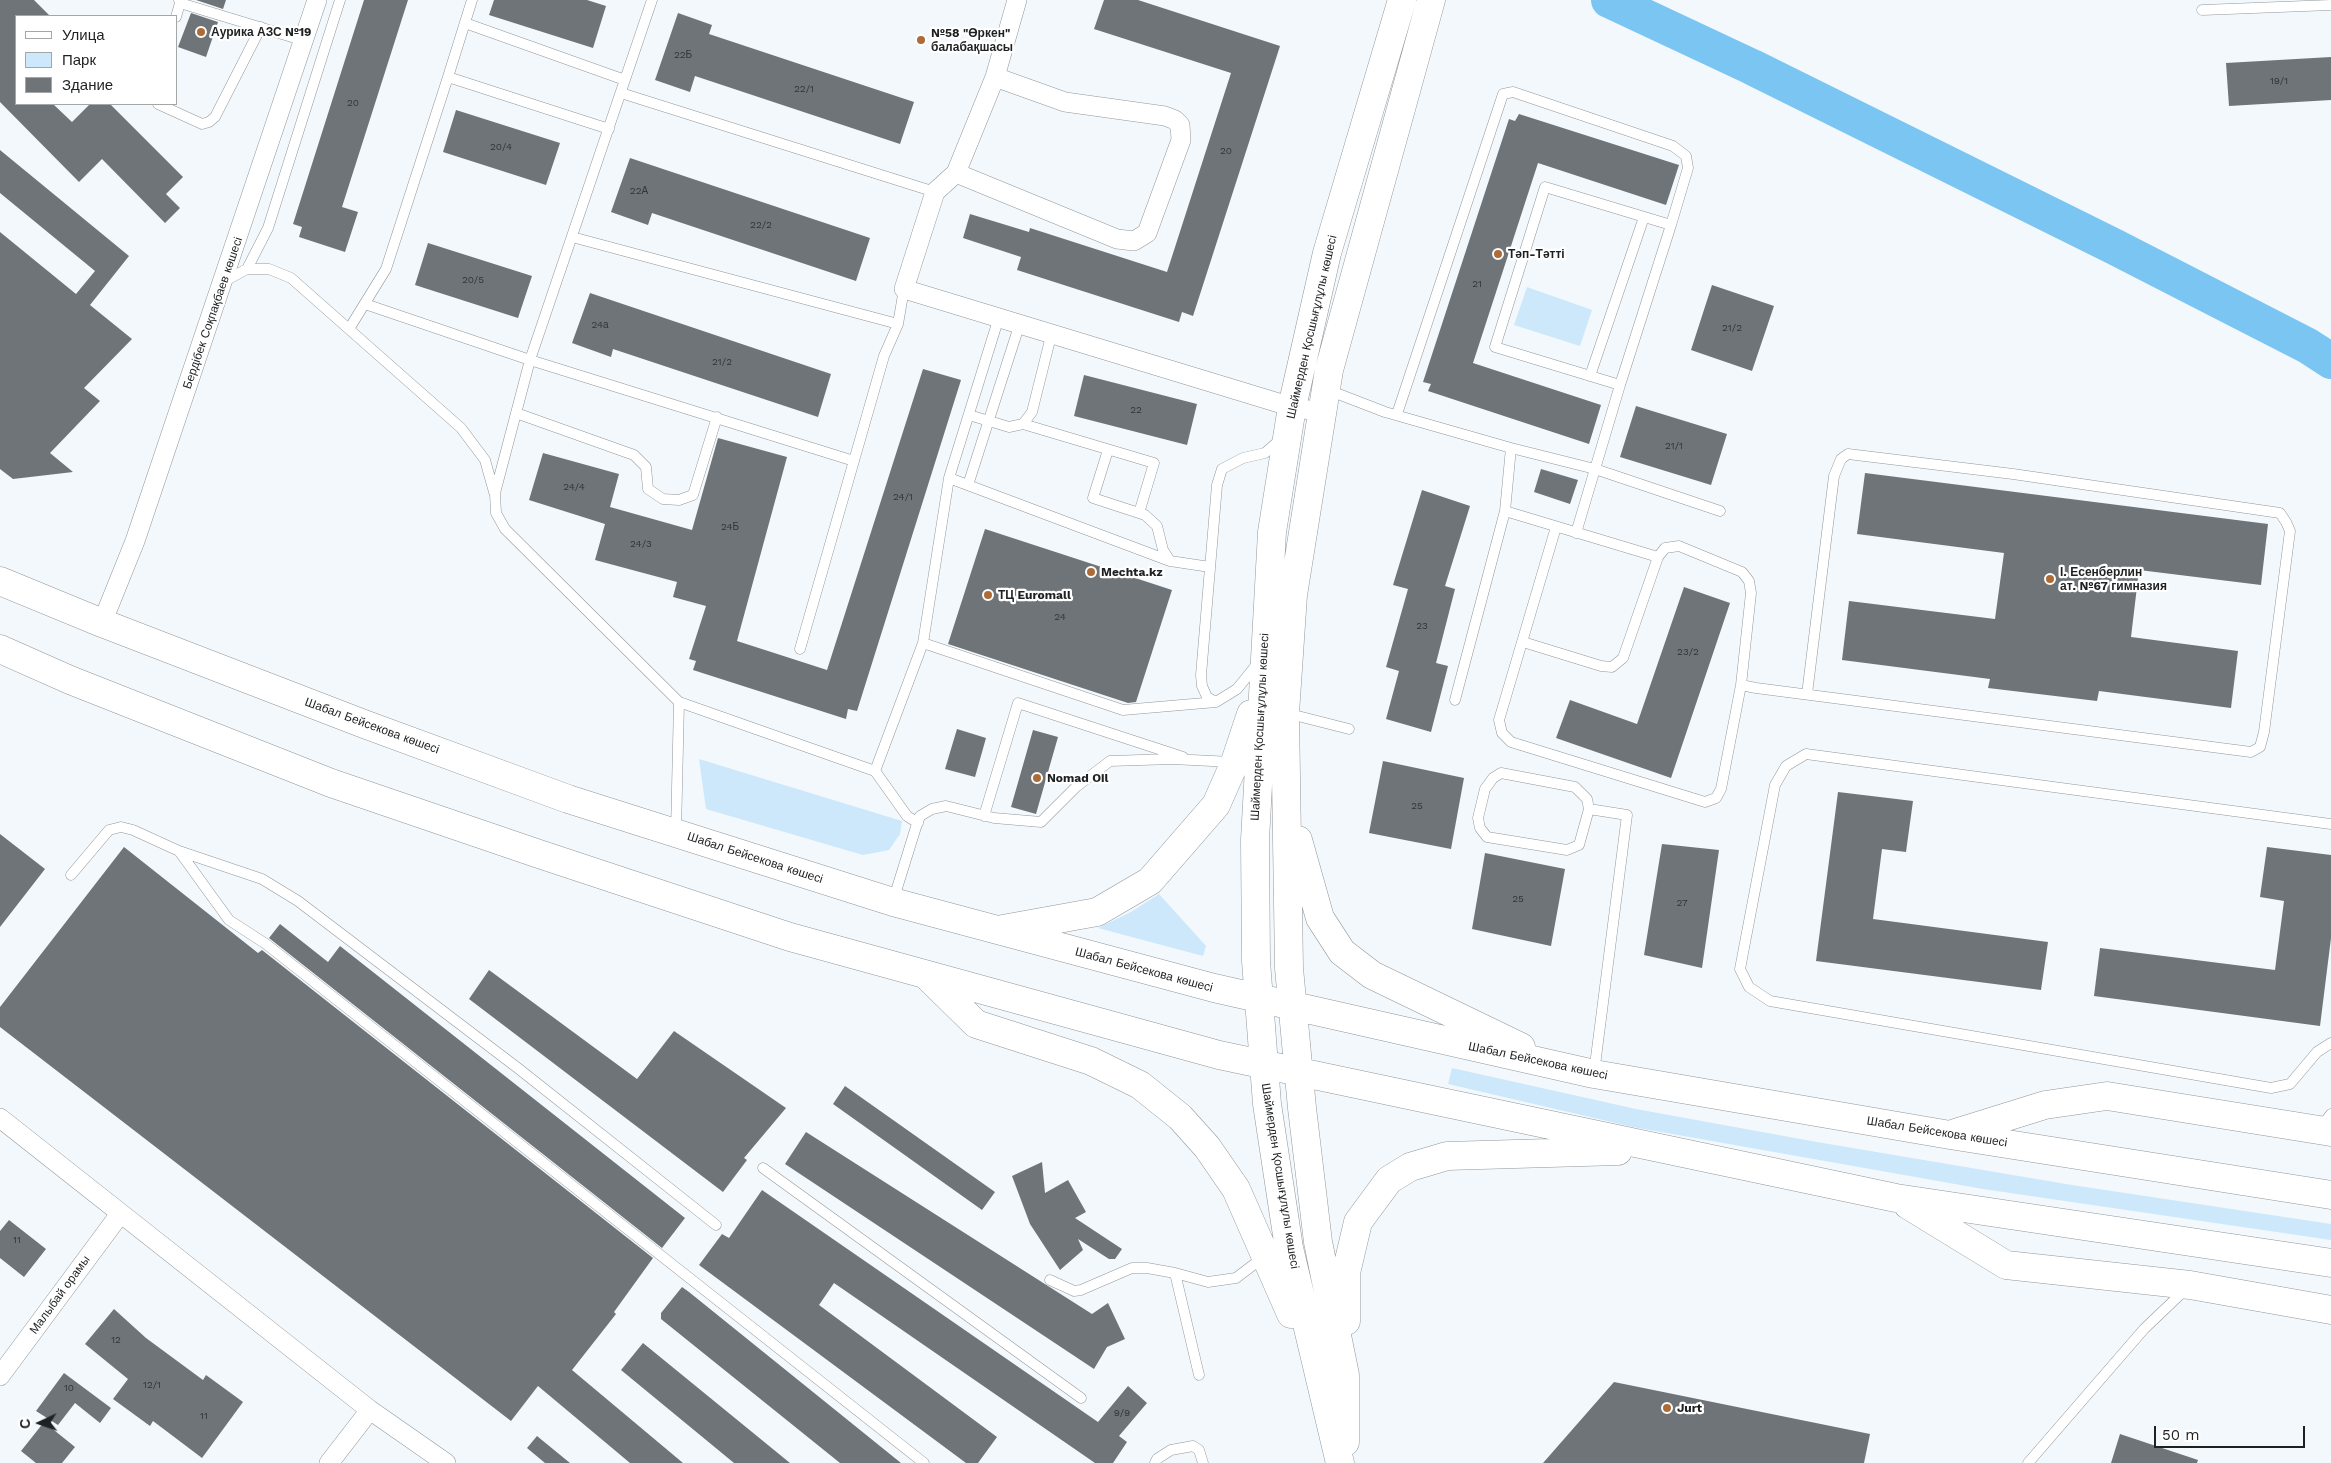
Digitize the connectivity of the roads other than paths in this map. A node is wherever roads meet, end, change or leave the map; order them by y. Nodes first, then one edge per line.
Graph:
1 (317, 0) edge
2 (340, 0) edge
3 (472, 0) edge
4 (652, 0) edge
5 (1017, 0) edge
6 (1402, 0) edge
7 (1431, 0) edge
8 (180, 2) edge
9 (2331, 4) edge
10 (2202, 10) dead end
11 (177, 15) edge
12 (465, 23) junction
13 (260, 27) junction
14 (305, 41) junction
15 (448, 77) junction
16 (995, 77) junction
17 (625, 80) junction
18 (621, 94) junction
19 (160, 105) edge
20 (609, 129) junction
21 (956, 173) junction
22 (935, 192) junction
23 (1644, 217) junction
24 (1671, 225) junction
25 (572, 237) junction
26 (247, 269) junction
27 (223, 282) junction
28 (904, 289) junction
29 (365, 304) junction
30 (1000, 317) junction
31 (1020, 323) junction
32 (898, 324) junction
33 (349, 329) junction
34 (1052, 332) junction
35 (530, 360) junction
36 (1590, 376) junction
37 (1620, 385) junction
38 (1323, 400) junction
39 (516, 413) junction
40 (1397, 414) junction
41 (969, 415) junction
42 (717, 417) junction
43 (1290, 420) junction
44 (988, 421) junction
45 (1023, 424) junction
46 (1511, 448) junction
47 (1108, 450) junction
48 (854, 461) junction
49 (1595, 469) junction
50 (949, 478) junction
51 (968, 485) junction
52 (494, 493) junction
53 (1505, 511) junction
54 (1720, 512) dead end
55 (1139, 513) junction
56 (1556, 527) junction
57 (1576, 533) junction
58 (1658, 557) junction
59 (1170, 561) junction
60 (1210, 567) junction
61 (0, 581) edge
62 (102, 624) junction
63 (1523, 642) junction
64 (923, 643) junction
65 (800, 648) dead end
66 (0, 649) edge
67 (1263, 669) junction
68 (1741, 685) junction
69 (1807, 694) junction
70 (1455, 700) dead end
71 (679, 702) junction
72 (1216, 702) junction
73 (1285, 713) junction
74 (1349, 729) dead end
75 (1194, 760) junction
76 (1235, 762) junction
77 (875, 771) junction
78 (1288, 803) junction
79 (1589, 809) junction
80 (984, 816) junction
81 (918, 822) junction
82 (2331, 824) edge
83 (676, 833) junction
84 (179, 851) junction
85 (71, 875) dead end
86 (893, 902) junction
87 (994, 930) junction
88 (925, 974) junction
89 (1259, 998) junction
90 (1292, 1006) junction
91 (2331, 1043) edge
92 (1264, 1066) junction
93 (1562, 1068) junction
94 (1298, 1074) junction
95 (1594, 1074) junction
96 (0, 1118) edge
97 (2327, 1126) edge
98 (1950, 1135) junction
99 (1664, 1150) junction
100 (763, 1168) dead end
101 (2331, 1195) edge
102 (1896, 1198) junction
103 (120, 1214) junction
104 (716, 1225) dead end
105 (1266, 1255) junction
106 (2331, 1263) edge
107 (1175, 1272) junction
108 (1050, 1280) dead end
109 (2190, 1286) junction
110 (2331, 1310) edge
111 (1199, 1375) dead end
112 (1345, 1375) junction
113 (0, 1376) edge
114 (1318, 1378) junction
115 (1082, 1398) dead end
116 (370, 1410) junction
117 (329, 1463) edge
118 (446, 1463) edge
119 (924, 1463) edge
120 (1155, 1463) edge
121 (1204, 1463) edge
122 (1340, 1463) edge
123 (1346, 1463) edge
124 (2028, 1463) edge

1 - 14 street, Бердібек Соқпақбаев көшесі
2 - 26 lane
3 - 12 lane
4 - 17 lane
5 - 16 street
6 - 43 main road, Шаймерден Қосшығұлұлы көшесі
7 - 38 main road, Шаймерден Қосшығұлұлы көшесі
8 - 11 lane
8 - 13 lane
9 - 10 lane
12 - 15 lane
12 - 17 lane
13 - 14 lane
13 - 19 lane
14 - 27 street, Бердібек Соқпақбаев көшесі
15 - 20 lane
15 - 29 lane
16 - 21 street
16 - 21 street
17 - 18 lane
18 - 20 lane
18 - 22 lane
20 - 25 lane
21 - 22 street
22 - 28 street
23 - 24 lane
23 - 36 lane
23 - 36 lane
24 - 37 lane
24 - 40 lane
25 - 32 lane
25 - 35 lane
26 - 27 lane
26 - 33 lane
27 - 62 street, Бердібек Соқпақбаев көшесі
28 - 30 street
28 - 32 lane
29 - 33 lane
29 - 35 lane
30 - 31 street
30 - 41 lane
31 - 34 street
31 - 44 lane
32 - 48 lane
33 - 52 lane
34 - 43 street
34 - 45 lane
35 - 39 lane
35 - 42 lane
36 - 37 lane
37 - 49 lane
38 - 40 lane
38 - 43 street
38 - 73 main road, Шаймерден Қосшығұлұлы көшесі
39 - 42 lane
39 - 52 lane
40 - 46 lane
41 - 44 lane
41 - 50 lane
42 - 48 lane
43 - 60 lane
43 - 67 main road, Шаймерден Қосшығұлұлы көшесі
44 - 45 lane
44 - 51 lane
45 - 47 lane
46 - 49 lane
46 - 53 lane
47 - 55 lane
47 - 55 lane
48 - 65 lane
49 - 54 lane
49 - 57 lane
50 - 51 lane
50 - 64 lane
51 - 59 lane
52 - 71 lane
53 - 56 lane
53 - 70 lane
55 - 59 lane
56 - 57 lane
56 - 63 lane
57 - 58 lane
58 - 63 lane
58 - 68 lane
59 - 60 lane
60 - 72 lane
61 - 62 main road, Шабал Бейсекова көшесі
62 - 83 main road, Шабал Бейсекова көшесі
63 - 68 lane
64 - 72 lane
64 - 77 lane
66 - 88 main road
67 - 72 lane
67 - 76 main road
67 - 89 main road, Шаймерден Қосшығұлұлы көшесі
68 - 69 lane
69 - 69 lane
71 - 77 lane
71 - 83 lane
73 - 74 lane
73 - 78 main road, Шаймерден Қосшығұлұлы көшесі
75 - 76 lane
75 - 80 lane
75 - 80 lane
76 - 87 main road
77 - 81 lane
78 - 90 main road, Шаймерден Қосшығұлұлы көшесі
78 - 93 main road
79 - 79 lane
79 - 95 lane
80 - 81 lane
81 - 86 lane
82 - 91 lane
83 - 86 main road, Шабал Бейсекова көшесі
84 - 85 lane
84 - 104 lane
84 - 119 lane
86 - 87 main road, Шабал Бейсекова көшесі
87 - 89 main road, Шабал Бейсекова көшесі
88 - 92 main road
88 - 105 main road
89 - 90 main road, Шабал Бейсекова көшесі
89 - 92 main road, Шаймерден Қосшығұлұлы көшесі
90 - 93 main road, Шабал Бейсекова көшесі
90 - 94 main road, Шаймерден Қосшығұлұлы көшесі
92 - 94 main road
92 - 114 main road, Шаймерден Қосшығұлұлы көшесі
93 - 95 main road, Шабал Бейсекова көшесі
94 - 99 main road
94 - 112 main road, Шаймерден Қосшығұлұлы көшесі
95 - 98 main road, Шабал Бейсекова көшесі
96 - 103 street
97 - 98 main road
98 - 101 main road, Шабал Бейсекова көшесі
99 - 102 main road
99 - 112 main road
100 - 115 lane
102 - 106 main road
102 - 109 main road
103 - 113 street, Малыбай орамы
103 - 116 street
105 - 107 lane
105 - 114 main road
107 - 108 lane
107 - 111 lane
109 - 110 main road
109 - 124 lane
112 - 123 main road, Шаймерден Қосшығұлұлы көшесі
114 - 122 main road, Шаймерден Қосшығұлұлы көшесі
116 - 117 street
116 - 118 street
120 - 121 lane

